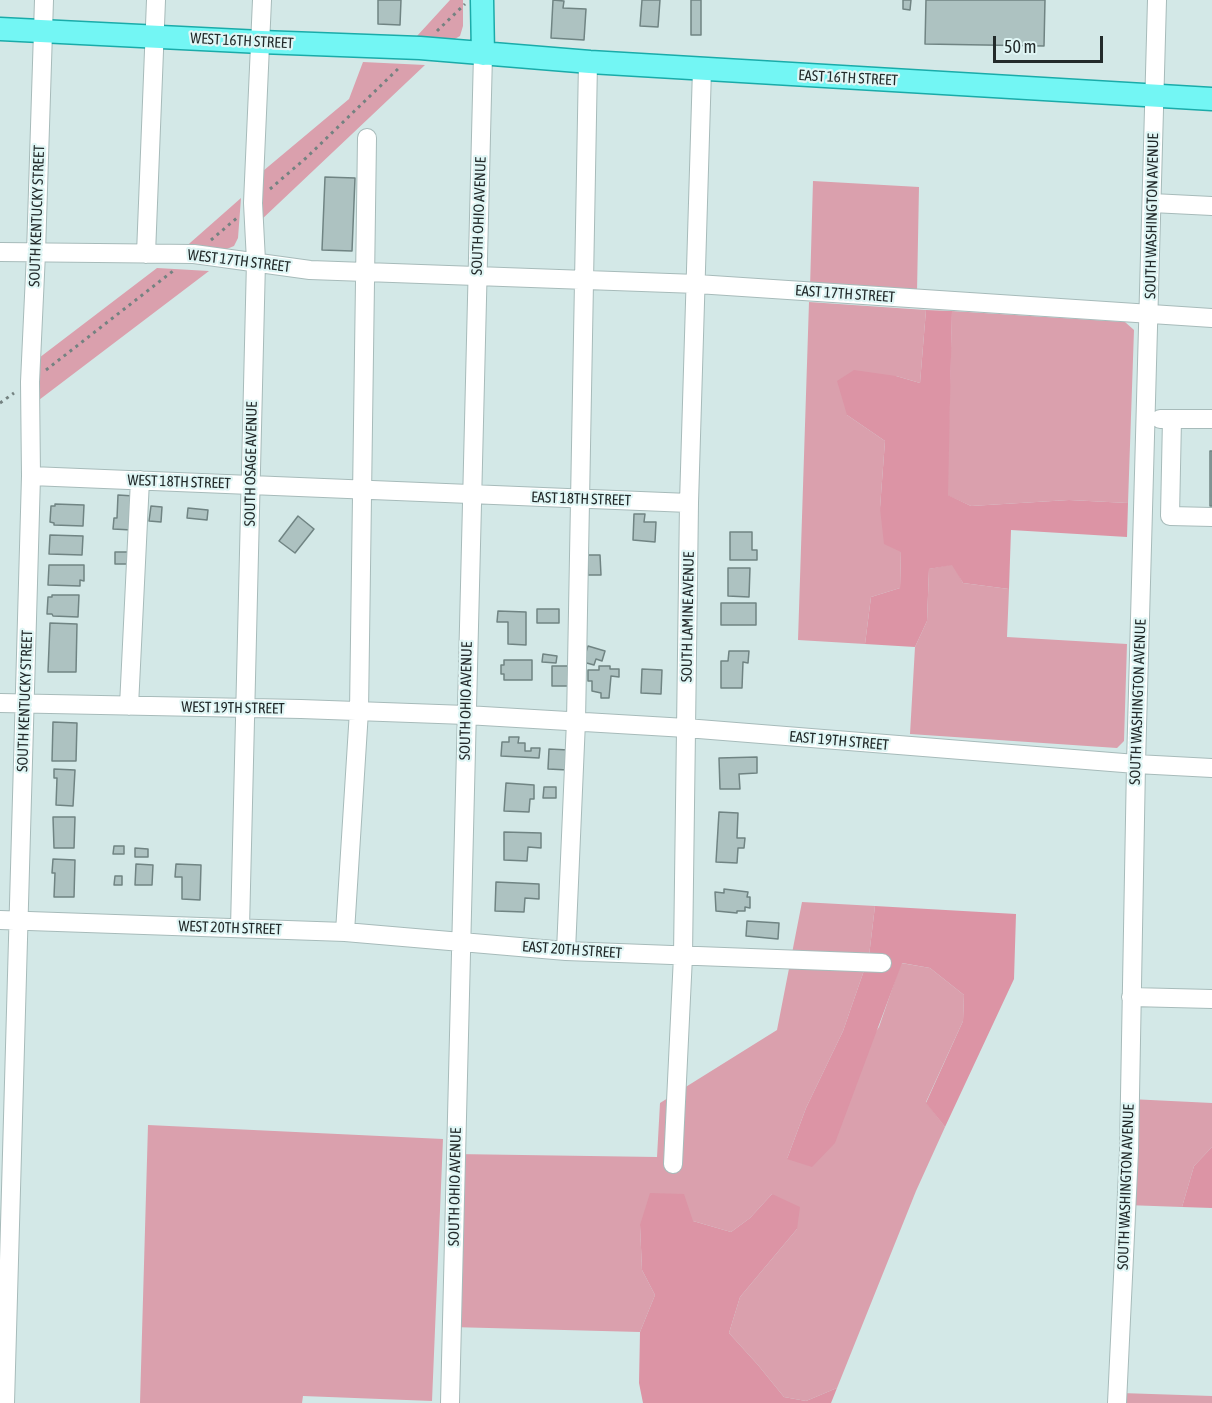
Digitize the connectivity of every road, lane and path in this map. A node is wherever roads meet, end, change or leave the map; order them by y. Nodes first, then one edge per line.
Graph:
1 (44, 0) edge
2 (156, 0) edge
3 (262, 0) edge
4 (1157, 0) edge
5 (474, 1) edge
6 (0, 29) edge
7 (43, 31) junction
8 (155, 37) junction
9 (431, 37) dead end
10 (261, 42) junction
11 (483, 54) junction
12 (588, 62) junction
13 (702, 69) junction
14 (1154, 96) junction
15 (1212, 99) edge
16 (367, 138) dead end
17 (1152, 203) junction
18 (1212, 206) edge
19 (0, 252) edge
20 (36, 253) junction
21 (146, 254) junction
22 (256, 261) junction
23 (365, 272) junction
24 (477, 276) junction
25 (584, 280) junction
26 (697, 284) junction
27 (1149, 314) junction
28 (1212, 318) edge
29 (1146, 418) junction
30 (1172, 419) junction
31 (1212, 419) edge
32 (31, 476) junction
33 (140, 480) junction
34 (251, 485) junction
35 (1144, 488) junction
36 (1171, 488) junction
37 (362, 490) junction
38 (472, 494) junction
39 (581, 499) junction
40 (689, 503) junction
41 (1212, 517) edge
42 (0, 703) edge
43 (24, 704) junction
44 (129, 706) junction
45 (245, 708) junction
46 (359, 711) junction
47 (466, 715) junction
48 (576, 721) junction
49 (686, 728) junction
50 (1136, 764) junction
51 (1212, 768) edge
52 (0, 920) edge
53 (18, 922) junction
54 (240, 928) junction
55 (345, 932) junction
56 (460, 941) junction
57 (566, 951) junction
58 (683, 956) junction
59 (882, 963) dead end
60 (1131, 998) junction
61 (1212, 999) edge
62 (673, 1164) dead end
63 (5, 1403) edge
64 (450, 1403) edge
65 (1118, 1403) edge

1 - 7 street, SOUTH KENTUCKY STREET
2 - 8 street
3 - 10 street, SOUTH OSAGE AVENUE
4 - 14 street, SOUTH WASHINGTON AVENUE
5 - 9 path
5 - 11 main road, SOUTH OHIO AVENUE
6 - 7 main road, WEST 16TH STREET
7 - 8 main road, WEST 16TH STREET
7 - 20 street, SOUTH KENTUCKY STREET
8 - 10 main road, WEST 16TH STREET
8 - 21 street
10 - 11 main road, WEST 16TH STREET
10 - 22 street, SOUTH OSAGE AVENUE
11 - 12 main road, EAST 16TH STREET
11 - 24 street, SOUTH OHIO AVENUE
12 - 13 main road, EAST 16TH STREET
12 - 25 street
13 - 14 main road, EAST 16TH STREET
13 - 26 street, SOUTH LAMINE AVENUE
14 - 15 main road, EAST 16TH STREET
14 - 17 street, SOUTH WASHINGTON AVENUE
16 - 23 street
17 - 18 street
17 - 27 street, SOUTH WASHINGTON AVENUE
19 - 20 street, WEST 17TH STREET
20 - 21 street, WEST 17TH STREET
20 - 32 street, SOUTH KENTUCKY STREET
21 - 22 street, WEST 17TH STREET
22 - 23 street, WEST 17TH STREET
22 - 34 street, SOUTH OSAGE AVENUE
23 - 24 street, WEST 17TH STREET
23 - 37 street
24 - 25 street, EAST 17TH STREET
24 - 38 street, SOUTH OHIO AVENUE
25 - 26 street, EAST 17TH STREET
25 - 39 street
26 - 27 street, EAST 17TH STREET
26 - 40 street, SOUTH LAMINE AVENUE
27 - 28 street, EAST 17TH STREET
27 - 29 street, SOUTH WASHINGTON AVENUE
29 - 30 street
29 - 35 street, SOUTH WASHINGTON AVENUE
30 - 31 street
30 - 36 street
32 - 33 street, WEST 18TH STREET
32 - 43 street, SOUTH KENTUCKY STREET
33 - 34 street, WEST 18TH STREET
33 - 44 street
34 - 37 street, WEST 18TH STREET
34 - 45 street, SOUTH OSAGE AVENUE
35 - 36 street
35 - 50 street, SOUTH WASHINGTON AVENUE
36 - 41 street
37 - 38 street, WEST 18TH STREET
37 - 46 street
38 - 39 street, EAST 18TH STREET
38 - 47 street, SOUTH OHIO AVENUE
39 - 40 street, EAST 18TH STREET
39 - 48 street
40 - 49 street, SOUTH LAMINE AVENUE
42 - 43 street, WEST 19TH STREET
43 - 44 street, WEST 19TH STREET
43 - 53 street, SOUTH KENTUCKY STREET
44 - 45 street, WEST 19TH STREET
45 - 46 street, WEST 19TH STREET
45 - 54 street, SOUTH OSAGE AVENUE
46 - 47 street, WEST 19TH STREET
46 - 55 street
47 - 48 street, EAST 19TH STREET
47 - 56 street, SOUTH OHIO AVENUE
48 - 49 street, EAST 19TH STREET
48 - 57 street
49 - 50 street, EAST 19TH STREET
49 - 58 street, SOUTH LAMINE AVENUE
50 - 51 street, EAST 19TH STREET
50 - 60 street, SOUTH WASHINGTON AVENUE
52 - 53 street, WEST 20TH STREET
53 - 54 street, WEST 20TH STREET
53 - 63 street, SOUTH KENTUCKY STREET
54 - 55 street, WEST 20TH STREET
55 - 56 street, WEST 20TH STREET
56 - 57 street, EAST 20TH STREET
56 - 64 street, SOUTH OHIO AVENUE
57 - 58 street, EAST 20TH STREET
58 - 59 street, EAST 20TH STREET
58 - 62 street, SOUTH LAMINE AVENUE
60 - 61 street
60 - 65 street, SOUTH WASHINGTON AVENUE

